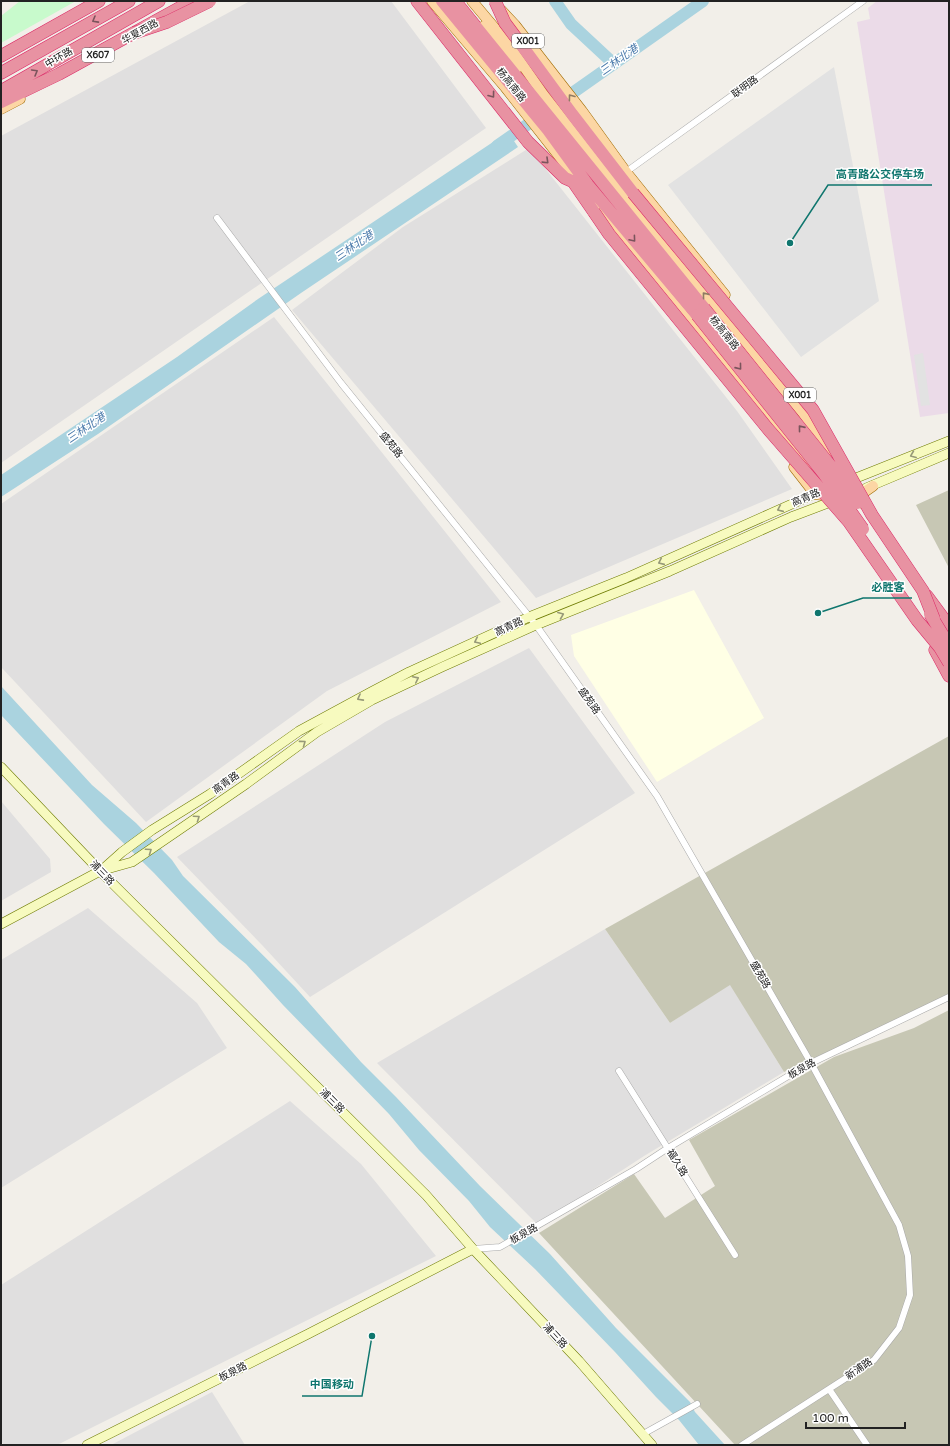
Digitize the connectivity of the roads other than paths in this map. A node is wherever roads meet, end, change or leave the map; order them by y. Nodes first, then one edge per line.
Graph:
1 (88, 1) edge
2 (99, 1) edge
3 (129, 1) edge
4 (159, 1) edge
5 (193, 1) edge
6 (210, 1) edge
7 (411, 1) edge
8 (417, 1) edge
9 (424, 1) edge
10 (432, 1) edge
11 (442, 1) edge
12 (455, 1) edge
13 (464, 1) edge
14 (472, 1) edge
15 (490, 1) edge
16 (495, 1) edge
17 (863, 1) edge
18 (505, 23) junction
19 (439, 29) junction
20 (134, 33) junction
21 (1, 50) edge
22 (493, 55) junction
23 (1, 56) edge
24 (1, 73) edge
25 (505, 87) junction
26 (1, 91) edge
27 (1, 102) edge
28 (533, 103) junction
29 (1, 109) edge
30 (560, 122) junction
31 (593, 127) junction
32 (593, 150) junction
33 (603, 169) junction
34 (626, 172) junction
35 (574, 183) junction
36 (608, 209) junction
37 (217, 218) dead end
38 (613, 226) junction
39 (618, 236) junction
40 (700, 312) junction
41 (949, 440) edge
42 (949, 453) edge
43 (847, 481) junction
44 (869, 487) junction
45 (827, 489) junction
46 (853, 493) junction
47 (816, 494) junction
48 (841, 498) junction
49 (864, 508) junction
50 (898, 558) junction
51 (923, 591) junction
52 (529, 617) junction
53 (917, 620) junction
54 (934, 620) junction
55 (536, 625) junction
56 (949, 626) edge
57 (949, 639) edge
58 (945, 647) edge
59 (949, 663) edge
60 (949, 667) edge
61 (949, 676) edge
62 (1, 767) edge
63 (100, 871) junction
64 (1, 924) edge
65 (949, 997) edge
66 (811, 1063) junction
67 (619, 1071) dead end
68 (668, 1148) junction
69 (900, 1225) joint
70 (473, 1249) junction
71 (735, 1255) dead end
72 (829, 1389) junction
73 (697, 1404) dead end
74 (643, 1434) junction
75 (87, 1445) edge
76 (652, 1445) edge
77 (742, 1445) edge
78 (867, 1445) edge

1 - 21 main road
2 - 23 highway
3 -> 24 highway, 中环路
26 -> 4 highway, 中环路
5 - 20 highway, bridge
5 - 29 main road, 华夏西路 / X607
6 - 20 highway, bridge
7 - 19 highway
8 - 19 highway, X001
9 - 25 main road, 杨高南路 / X001
10 - 22 main road, 杨高南路 / X001
11 - 22 highway, 杨高南路 / X001
12 - 22 highway, 杨高南路 / X001
13 - 22 main road, 杨高南路 / X001
14 - 28 main road, 杨高南路 / X001
15 - 18 highway, bridge
30 -> 15 main road, X001
16 - 18 highway, bridge
17 - 34 street, 联明路
18 - 30 highway, X001, bridge
19 -> 35 highway, X001
20 - 27 highway
22 - 25 main road, 杨高南路 / X001
22 - 28 highway, 杨高南路 / X001
22 - 28 highway, 杨高南路 / X001
25 - 28 main road, 杨高南路 / X001
28 - 30 highway, 杨高南路 / X001
28 - 30 main road, 杨高南路 / X001
30 - 31 main road, X001
30 - 32 highway, X001
30 - 33 highway, 杨高南路 / X001
30 - 35 main road, 杨高南路 / X001
30 - 36 highway, 杨高南路 / X001
31 - 33 main road, 杨高南路
31 - 34 main road, X001
32 - 33 highway, 杨高南路 / X001
32 - 33 main road, 杨高南路
33 - 40 highway, 杨高南路 / X001
43 -> 33 main road, 杨高南路 / X001
33 - 51 highway, 杨高南路 / X001, bridge
34 - 43 main road, X001
35 - 38 main road, 杨高南路 / X001
35 - 53 highway, 杨高南路 / X001, bridge
36 - 38 main road, 杨高南路 / X001
36 -> 40 highway, 杨高南路 / X001
37 - 52 street, 盛苑路
38 - 39 main road, 杨高南路 / X001
39 - 45 main road, 杨高南路 / X001
39 - 47 main road
54 -> 40 highway, 杨高南路 / X001, bridge
40 -> 58 highway, 杨高南路 / X001, bridge
41 -> 43 main road, 高青路
42 - 44 main road
43 - 45 main road, 高青路
43 - 46 main road, 杨高南路
44 - 46 main road
44 - 49 main road
45 - 46 main road
45 - 47 main road, 高青路
46 - 47 main road
46 - 48 main road, 高青路
46 - 49 main road, 杨高南路
46 - 50 main road, 杨高南路
47 - 48 main road
47 -> 52 main road, 高青路
55 -> 48 main road, 高青路
48 - 60 main road
49 - 50 main road, 杨高南路
50 - 57 main road, 杨高南路
51 - 54 highway, 杨高南路 / X001, bridge
51 - 56 highway, bridge
52 - 55 street, 盛苑路
52 -> 63 main road, 高青路
53 - 58 highway, 杨高南路 / X001, bridge
53 - 61 highway, bridge
54 - 58 highway, 杨高南路 / X001, bridge
63 -> 55 main road, 高青路
55 - 66 street, 盛苑路
58 - 59 highway, 杨高南路 / X001, bridge
62 - 63 main road, 浦三路
63 - 64 main road, 高青路
63 - 70 main road, 浦三路
65 - 66 street, 板泉路
66 - 68 street, 板泉路
66 - 69 street, 盛苑路
67 - 68 street, 福久路
68 - 70 street, 板泉路
68 - 71 street, 福久路
69 - 72 street, 新浦路
70 - 74 main road, 浦三路
70 - 75 main road, 板泉路
72 - 77 street, 新浦路
72 - 78 street
73 - 74 street
74 - 76 main road, 浦三路

